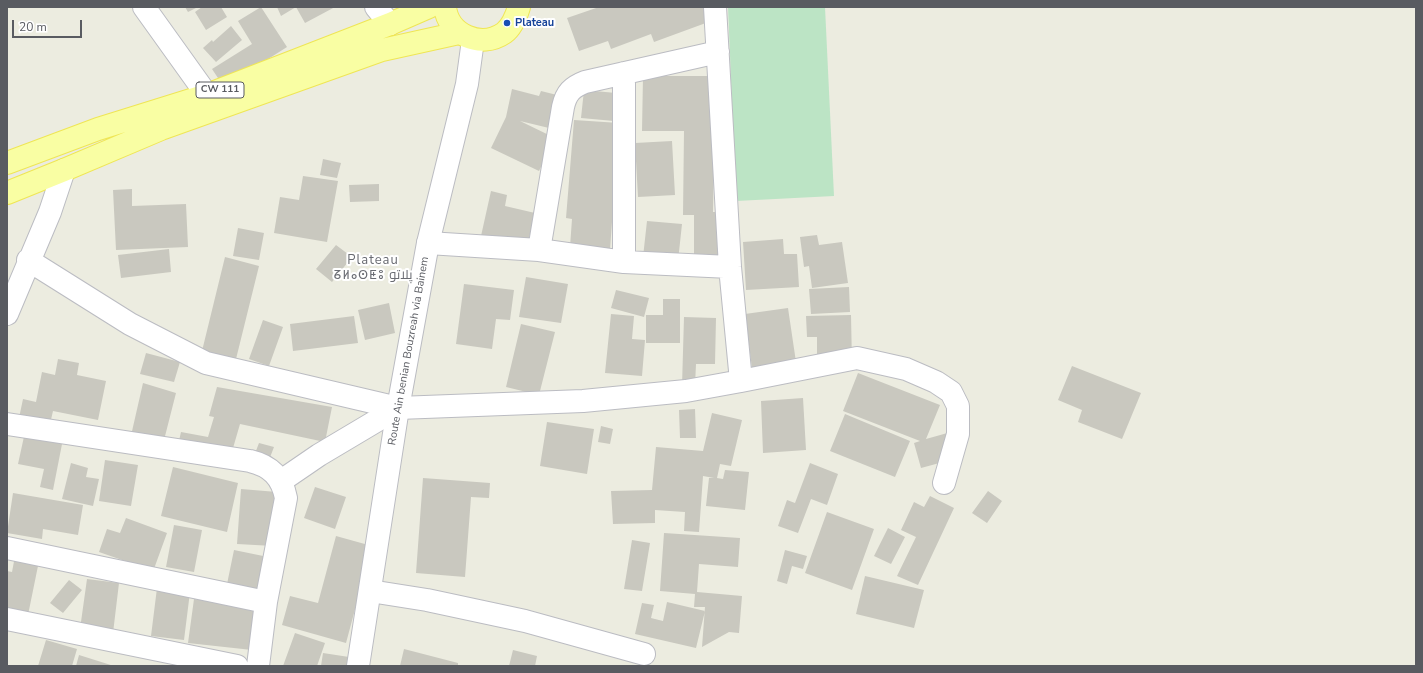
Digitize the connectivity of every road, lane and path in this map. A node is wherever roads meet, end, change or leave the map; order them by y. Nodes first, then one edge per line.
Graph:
1 (144, 7) edge
2 (376, 7) edge
3 (429, 7) edge
4 (445, 7) edge
5 (715, 7) edge
6 (522, 11) edge
7 (390, 24) junction
8 (466, 36) junction
9 (718, 52) junction
10 (624, 73) junction
11 (207, 95) junction
12 (7, 163) edge
13 (64, 170) junction
14 (7, 193) edge
15 (428, 243) junction
16 (539, 250) junction
17 (28, 260) junction
18 (624, 262) junction
19 (730, 267) junction
20 (7, 314) edge
21 (741, 381) junction
22 (398, 408) junction
23 (7, 424) edge
24 (281, 481) junction
25 (944, 483) dead end
26 (7, 548) edge
27 (370, 591) junction
28 (266, 602) junction
29 (7, 619) edge
30 (644, 654) dead end
31 (237, 666) edge
32 (258, 666) edge
33 (358, 666) edge

1 - 11 street
2 - 7 street
3 - 7 main road, CW 111
4 - 8 main road
5 - 9 street
6 - 8 main road
7 - 11 main road, CW 111
8 - 13 main road
8 - 15 street, Route Ain benian Bouzreah via Bainem
9 - 10 street
9 - 19 street
10 - 16 street
10 - 18 street
11 - 12 main road, CW 111
13 - 14 main road
13 - 17 street
15 - 16 street
15 - 22 street, Route Ain benian Bouzreah via Bainem
16 - 18 street
17 - 20 street
17 - 22 street
18 - 19 street
19 - 21 street
21 - 22 street
21 - 25 street
22 - 24 street
22 - 27 street, Route Ain benian Bouzreah via Bainem
23 - 24 street
24 - 28 street
26 - 28 street
27 - 30 street
27 - 33 street, Route Ain benian Bouzreah via Bainem
28 - 32 street
29 - 31 street

